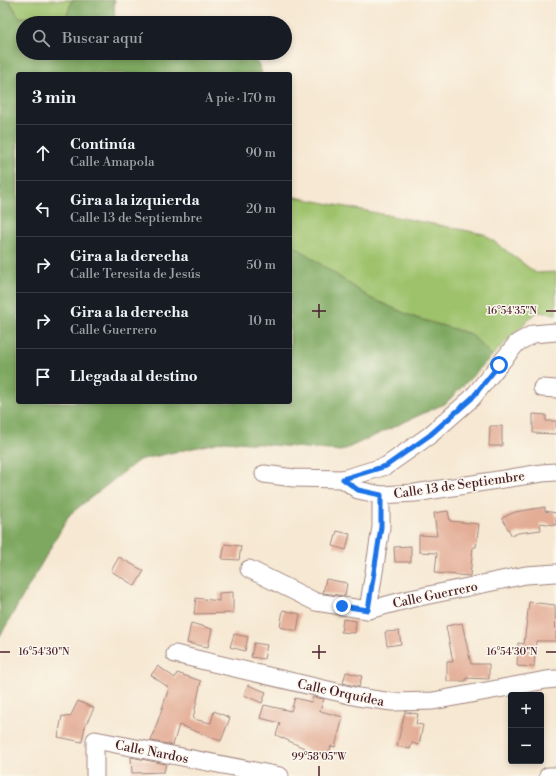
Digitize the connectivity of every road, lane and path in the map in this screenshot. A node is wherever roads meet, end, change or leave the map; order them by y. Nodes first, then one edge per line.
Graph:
1 (556, 332) edge
2 (556, 472) edge
3 (264, 474) dead end
4 (343, 479) junction
5 (381, 495) junction
6 (249, 569) dead end
7 (556, 573) edge
8 (368, 610) junction
9 (175, 654) dead end
10 (556, 679) edge
11 (556, 770) edge
12 (95, 776) edge
13 (280, 776) edge
14 (548, 776) edge
15 (555, 776) edge

1 - 4 street
2 - 5 street, Calle 13 de Septiembre
3 - 4 street
4 - 5 street, Calle 13 de Septiembre
5 - 8 street
6 - 8 street, Calle Guerrero
7 - 8 street, Calle Guerrero
9 - 10 street, Calle Orquídea
11 - 15 street
12 - 13 street, Calle Nardos
14 - 15 street

